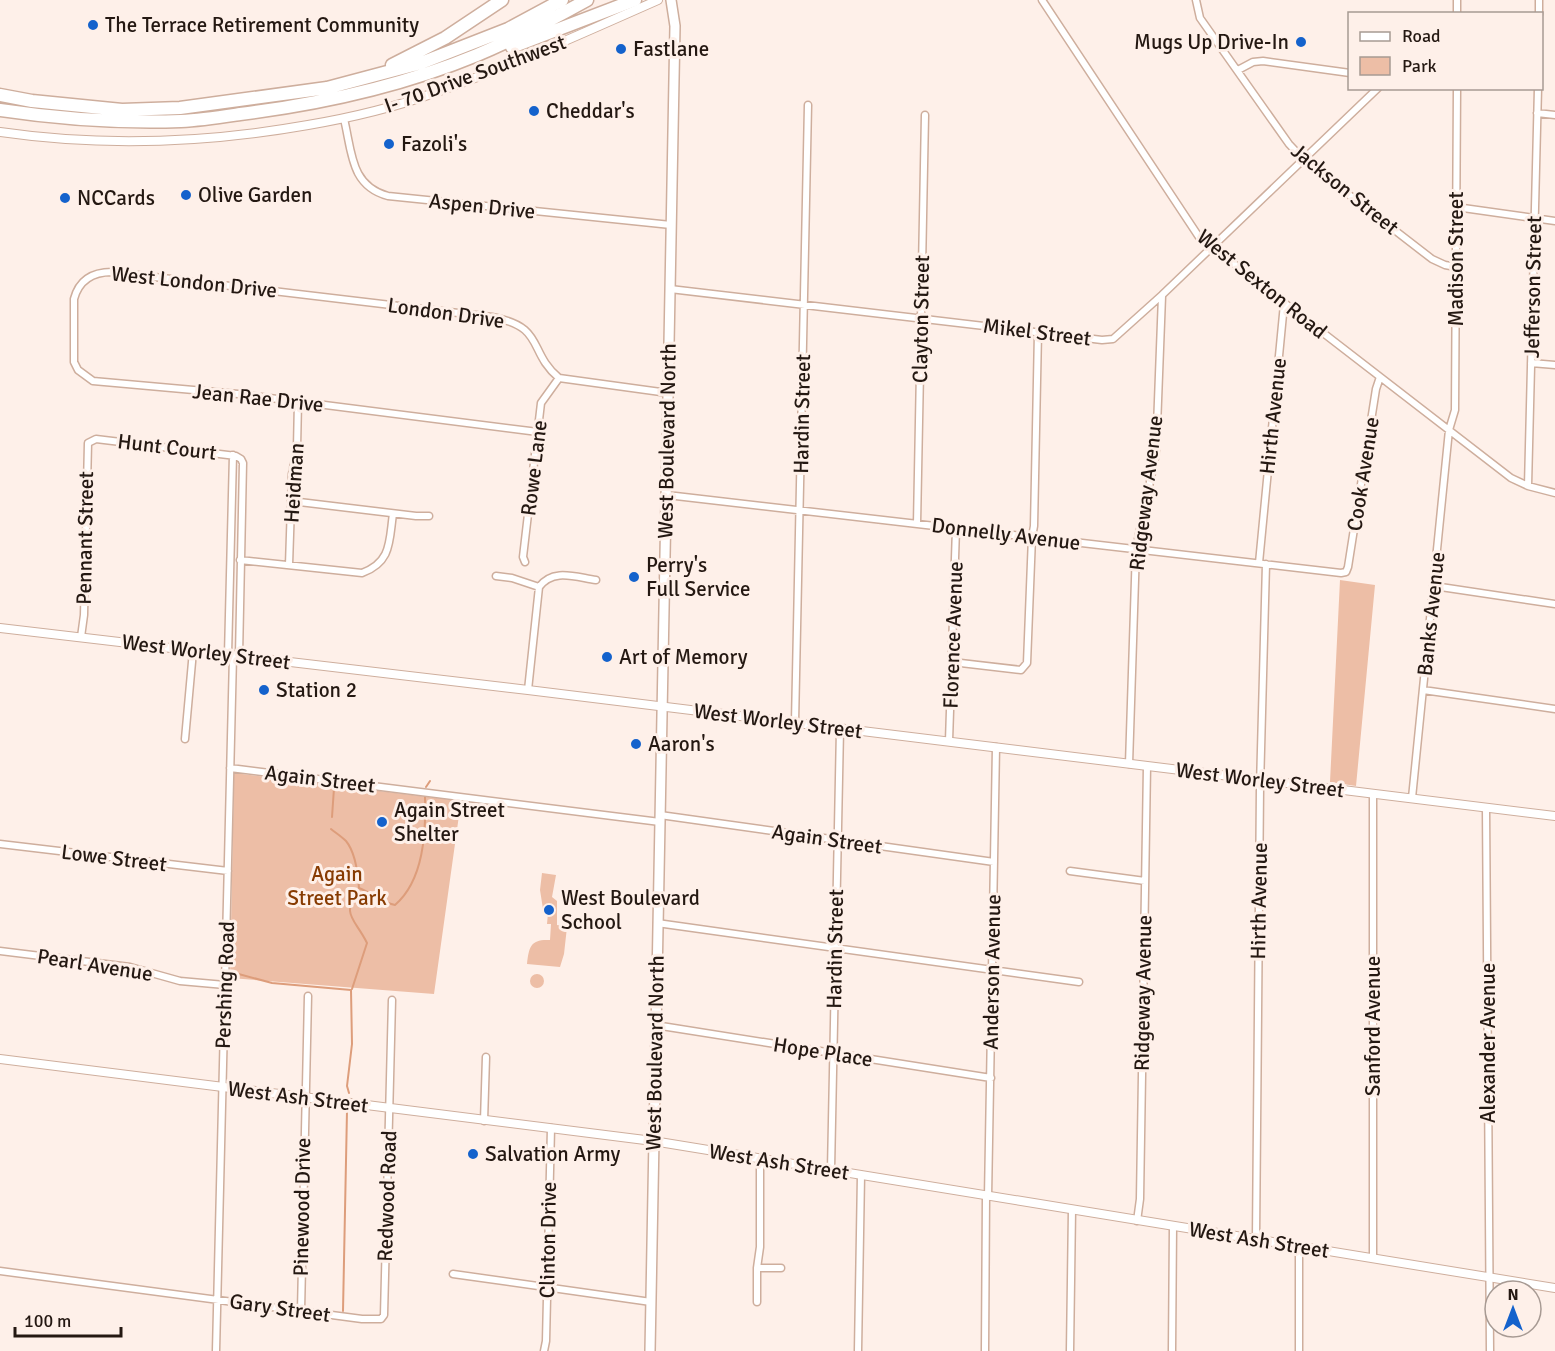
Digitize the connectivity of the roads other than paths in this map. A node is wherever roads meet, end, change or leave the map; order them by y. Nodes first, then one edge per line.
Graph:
1 (502, 0) edge
2 (561, 0) edge
3 (587, 0) edge
4 (635, 0) edge
5 (658, 0) edge
6 (671, 0) edge
7 (1042, 0) edge
8 (1196, 0) edge
9 (477, 55) junction
10 (1238, 70) junction
11 (1348, 73) edge
12 (367, 77) junction
13 (1376, 90) edge
14 (1457, 90) edge
15 (1538, 90) edge
16 (0, 95) edge
17 (808, 105) dead end
18 (0, 110) edge
19 (1537, 113) junction
20 (925, 115) dead end
21 (1555, 115) edge
22 (344, 118) junction
23 (0, 132) edge
24 (1304, 160) junction
25 (1456, 207) junction
26 (1534, 218) junction
27 (1555, 221) edge
28 (671, 225) junction
29 (1212, 248) junction
30 (1456, 267) junction
31 (86, 279) joint
32 (670, 289) junction
33 (303, 293) joint
34 (1162, 295) junction
35 (1284, 304) junction
36 (805, 305) junction
37 (922, 319) junction
38 (1038, 332) junction
39 (1531, 363) junction
40 (1555, 365) edge
41 (1380, 377) junction
42 (559, 378) junction
43 (668, 393) junction
44 (298, 401) junction
45 (1449, 429) junction
46 (538, 432) junction
47 (92, 440) joint
48 (233, 455) junction
49 (241, 459) joint
50 (1528, 486) junction
51 (1555, 492) edge
52 (667, 495) junction
53 (291, 501) junction
54 (800, 510) junction
55 (393, 514) junction
56 (429, 516) dead end
57 (917, 524) junction
58 (956, 528) junction
59 (1032, 537) junction
60 (1136, 549) junction
61 (240, 560) junction
62 (525, 562) dead end
63 (1263, 564) junction
64 (289, 565) junction
65 (1346, 572) joint
66 (496, 576) dead end
67 (596, 580) dead end
68 (1434, 586) junction
69 (539, 587) junction
70 (1555, 604) edge
71 (0, 628) edge
72 (81, 637) junction
73 (193, 651) junction
74 (233, 656) junction
75 (952, 662) junction
76 (528, 690) junction
77 (1423, 690) junction
78 (662, 707) junction
79 (1555, 709) edge
80 (795, 723) junction
81 (840, 729) junction
82 (185, 739) dead end
83 (949, 741) junction
84 (996, 747) junction
85 (1130, 764) junction
86 (1147, 766) junction
87 (230, 768) junction
88 (1260, 780) junction
89 (1373, 794) junction
90 (1412, 798) junction
91 (1486, 808) junction
92 (1555, 816) edge
93 (660, 818) junction
94 (837, 840) junction
95 (0, 844) edge
96 (994, 862) junction
97 (1070, 871) dead end
98 (228, 872) junction
99 (1145, 881) junction
100 (657, 922) junction
101 (835, 947) junction
102 (0, 951) edge
103 (992, 969) junction
104 (1079, 982) dead end
105 (225, 985) junction
106 (308, 996) dead end
107 (392, 1000) dead end
108 (655, 1025) junction
109 (833, 1054) junction
110 (486, 1057) dead end
111 (0, 1059) edge
112 (991, 1078) junction
113 (221, 1087) junction
114 (304, 1096) junction
115 (390, 1108) junction
116 (484, 1120) junction
117 (551, 1128) junction
118 (653, 1141) junction
119 (760, 1159) junction
120 (831, 1170) junction
121 (861, 1175) junction
122 (987, 1196) junction
123 (1072, 1210) junction
124 (1137, 1221) junction
125 (1173, 1226) junction
126 (1256, 1239) junction
127 (1299, 1246) junction
128 (1373, 1258) junction
129 (757, 1268) junction
130 (781, 1268) dead end
131 (0, 1271) edge
132 (453, 1274) dead end
133 (1489, 1278) junction
134 (547, 1288) junction
135 (1555, 1288) edge
136 (217, 1300) junction
137 (651, 1302) junction
138 (757, 1302) dead end
139 (301, 1311) junction
140 (381, 1319) joint
141 (216, 1351) edge
142 (544, 1351) edge
143 (650, 1351) edge
144 (858, 1351) edge
145 (985, 1351) edge
146 (1070, 1351) edge
147 (1172, 1351) edge
148 (1299, 1351) edge
149 (1490, 1351) edge

1 - 12 highway
2 - 12 highway
3 - 9 highway
4 - 9 highway
5 - 22 street, I- 70 Drive Southwest
6 - 28 main road, West Boulevard North
7 - 29 street, West Sexton Road
8 - 10 street, Jackson Street
9 - 18 highway
10 - 11 street
10 - 24 street, Jackson Street
12 - 16 highway
13 - 24 street, Mikel Street
14 - 25 street, Madison Street
15 - 19 street, Jefferson Street
17 - 36 street, Hardin Street
19 - 21 street
19 - 26 street, Jefferson Street
20 - 37 street, Clayton Street
22 - 23 street, I- 70 Drive Southwest
22 - 28 street, Aspen Drive
24 - 29 street, Mikel Street
24 - 30 street, Jackson Street
25 - 26 street
25 - 30 street, Madison Street
26 - 27 street
26 - 39 street, Jefferson Street
28 - 32 main road, West Boulevard North
29 - 34 street, Mikel Street
29 - 35 street, West Sexton Road
30 - 45 street, Madison Street
31 - 33 street, West London Drive
31 - 44 street, Jean Rae Drive
32 - 36 street, Mikel Street
32 - 43 main road, West Boulevard North
33 - 42 street, London Drive
34 - 38 street, Mikel Street
34 - 60 street, Ridgeway Avenue
35 - 41 street, West Sexton Road
35 - 63 street, Hirth Avenue
36 - 37 street, Mikel Street
36 - 54 street, Hardin Street
37 - 38 street, Mikel Street
37 - 57 street, Clayton Street
38 - 59 street
39 - 40 street
39 - 50 street, Jefferson Street
41 - 45 street, West Sexton Road
41 - 65 street, Cook Avenue
42 - 43 street
42 - 46 street, Rowe Lane
43 - 52 main road, West Boulevard North
44 - 46 street, Jean Rae Drive
44 - 53 street, Heidman
45 - 50 street, West Sexton Road
45 - 68 street, Banks Avenue
46 - 62 street, Rowe Lane
47 - 48 street, Hunt Court
47 - 72 street, Pennant Street
48 - 49 street, Hunt Court
48 - 74 street
49 - 61 street, Pershing Road
50 - 51 street, West Sexton Road
52 - 54 street, Donnelly Avenue
52 - 78 main road, West Boulevard North
53 - 55 street
53 - 64 street, Heidman
54 - 57 street, Donnelly Avenue
54 - 80 street, Hardin Street
55 - 56 street
55 - 64 street
57 - 58 street, Donnelly Avenue
58 - 59 street, Donnelly Avenue
58 - 75 street, Florence Avenue
59 - 60 street, Donnelly Avenue
59 - 75 street
60 - 63 street, Donnelly Avenue
60 - 85 street, Ridgeway Avenue
61 - 64 street
61 - 74 street, Pershing Road
63 - 65 street, Donnelly Avenue
63 - 88 street, Hirth Avenue
66 - 69 street
67 - 69 street
68 - 70 street
68 - 77 street, Banks Avenue
69 - 76 street
71 - 72 street, West Worley Street
72 - 73 street, West Worley Street
73 - 74 street, West Worley Street
73 - 82 street
74 - 76 street, West Worley Street
74 - 87 street, Pershing Road
75 - 83 street, Florence Avenue
76 - 78 street, West Worley Street
77 - 79 street
77 - 90 street, Banks Avenue
78 - 80 street, West Worley Street
78 - 93 main road, West Boulevard North
80 - 81 street, West Worley Street
81 - 83 street, West Worley Street
81 - 94 street, Hardin Street
83 - 84 street, West Worley Street
84 - 85 street, West Worley Street
84 - 96 street, Anderson Avenue
85 - 86 street, West Worley Street
86 - 88 street, West Worley Street
86 - 99 street, Ridgeway Avenue
87 - 93 street, Again Street
87 - 98 street, Pershing Road
88 - 89 street, West Worley Street
88 - 126 street, Hirth Avenue
89 - 90 street, West Worley Street
89 - 128 street, Sanford Avenue
90 - 91 street, West Worley Street
91 - 92 street, West Worley Street
91 - 133 street, Alexander Avenue
93 - 94 street, Again Street
93 - 100 main road, West Boulevard North
94 - 96 street, Again Street
94 - 101 street, Hardin Street
95 - 98 street, Lowe Street
96 - 103 street, Anderson Avenue
97 - 99 street
98 - 105 street, Pershing Road
99 - 124 street, Ridgeway Avenue
100 - 101 street
100 - 108 main road, West Boulevard North
101 - 103 street
101 - 109 street, Hardin Street
102 - 105 street, Pearl Avenue
103 - 104 street
103 - 112 street, Anderson Avenue
105 - 113 street, Pershing Road
106 - 114 street, Pinewood Drive
107 - 115 street, Redwood Road
108 - 109 street, Hope Place
108 - 118 main road, West Boulevard North
109 - 112 street, Hope Place
109 - 120 street, Hardin Street
110 - 116 street
111 - 113 street, West Ash Street
112 - 122 street, Anderson Avenue
113 - 114 street, West Ash Street
113 - 136 street, Pershing Road
114 - 115 street, West Ash Street
114 - 139 street, Pinewood Drive
115 - 116 street, West Ash Street
115 - 140 street, Redwood Road
116 - 117 street, West Ash Street
117 - 118 street, West Ash Street
117 - 134 street, Clinton Drive
118 - 119 street, West Ash Street
118 - 137 main road, West Boulevard North
119 - 120 street, West Ash Street
119 - 129 street
120 - 121 street, West Ash Street
121 - 122 street, West Ash Street
121 - 144 street
122 - 123 street, West Ash Street
122 - 145 street, Anderson Avenue
123 - 124 street, West Ash Street
123 - 146 street
124 - 125 street, West Ash Street
125 - 126 street, West Ash Street
125 - 147 street
126 - 127 street, West Ash Street
127 - 128 street, West Ash Street
127 - 148 street
128 - 133 street, West Ash Street
129 - 130 street
129 - 138 street
131 - 136 street, Gary Street
132 - 134 street
133 - 135 street, West Ash Street
133 - 149 street, Alexander Avenue
134 - 137 street
134 - 142 street, Clinton Drive
136 - 139 street, Gary Street
136 - 141 street, Pershing Road
137 - 143 main road, West Boulevard North
139 - 140 street, Gary Street

